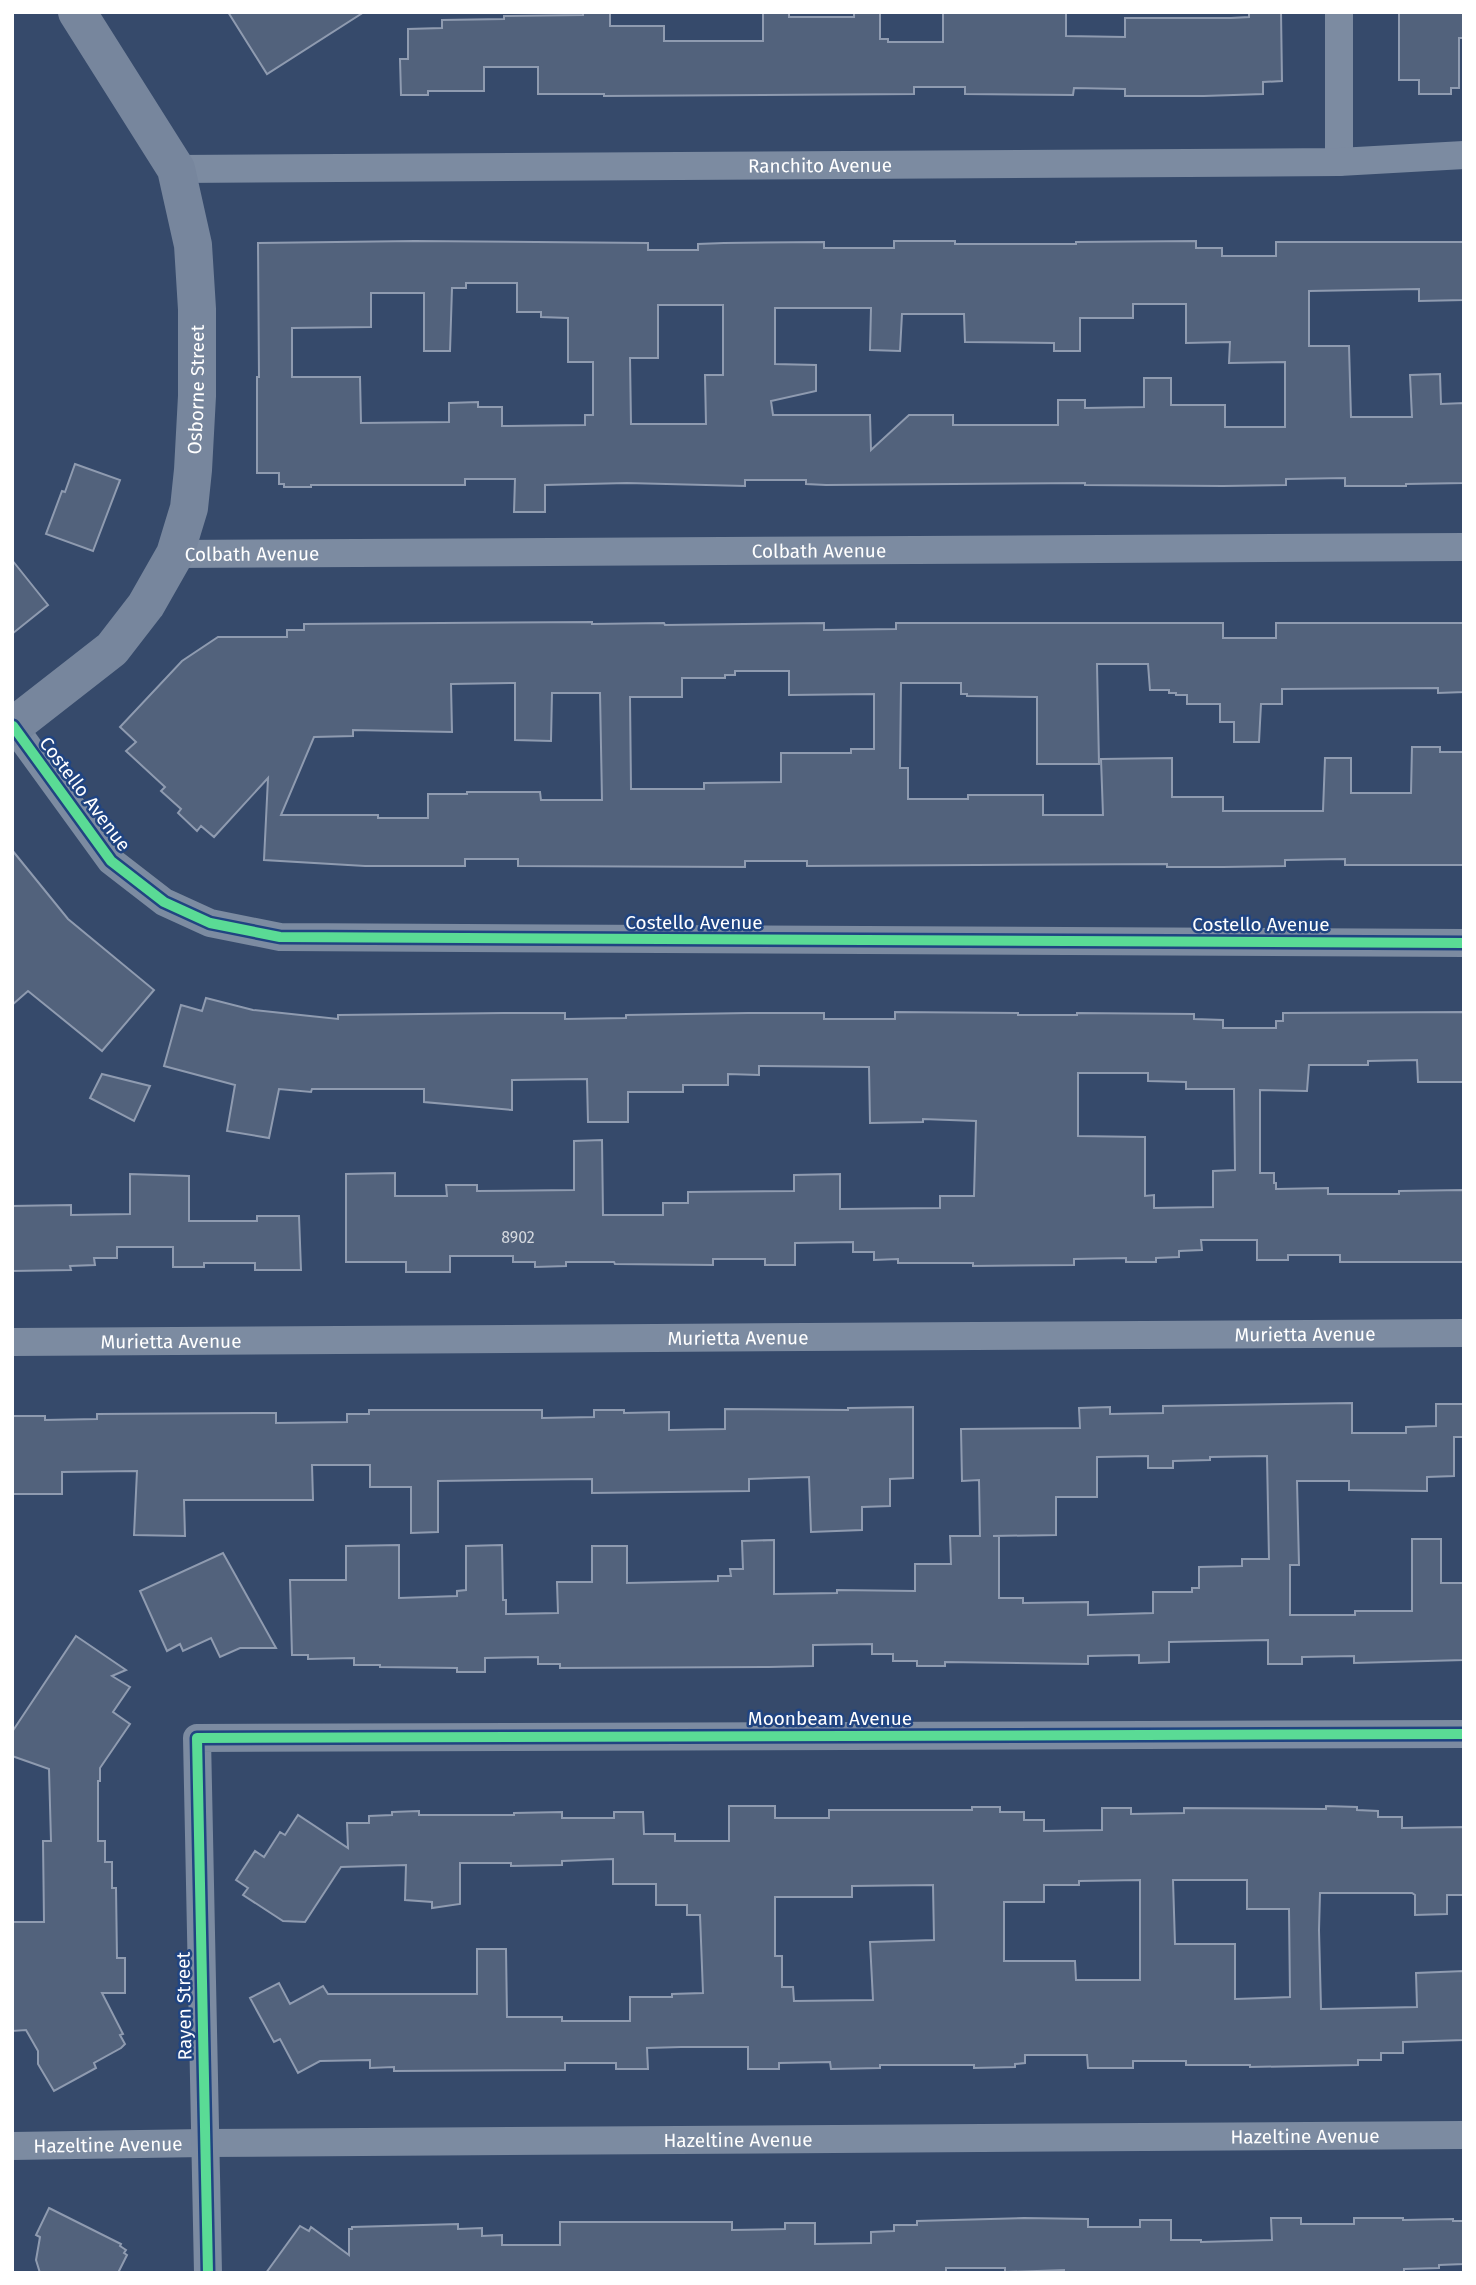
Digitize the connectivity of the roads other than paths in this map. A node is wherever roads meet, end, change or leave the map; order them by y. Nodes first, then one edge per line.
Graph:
1 (77, 12) edge
2 (1339, 12) edge
3 (1464, 155) edge
4 (1339, 162) junction
5 (176, 169) junction
6 (1464, 547) edge
7 (175, 554) junction
8 (13, 726) edge
9 (1464, 943) edge
10 (1464, 1333) edge
11 (12, 1342) edge
12 (1464, 1734) edge
13 (197, 1738) joint
14 (1464, 2135) edge
15 (204, 2143) junction
16 (12, 2146) edge
17 (208, 2273) edge

1 - 5 street, Osborne Street
2 - 4 street
3 - 4 street, Ranchito Avenue
4 - 5 street, Ranchito Avenue
5 - 7 street, Osborne Street
6 - 7 street, Colbath Avenue
7 - 8 street, Osborne Street
8 - 9 street, Costello Avenue
10 - 11 street, Murietta Avenue
12 - 13 street, Moonbeam Avenue
13 - 15 street, Rayen Street
14 - 15 street, Hazeltine Avenue
15 - 16 street, Hazeltine Avenue
15 - 17 street, Rayen Street

